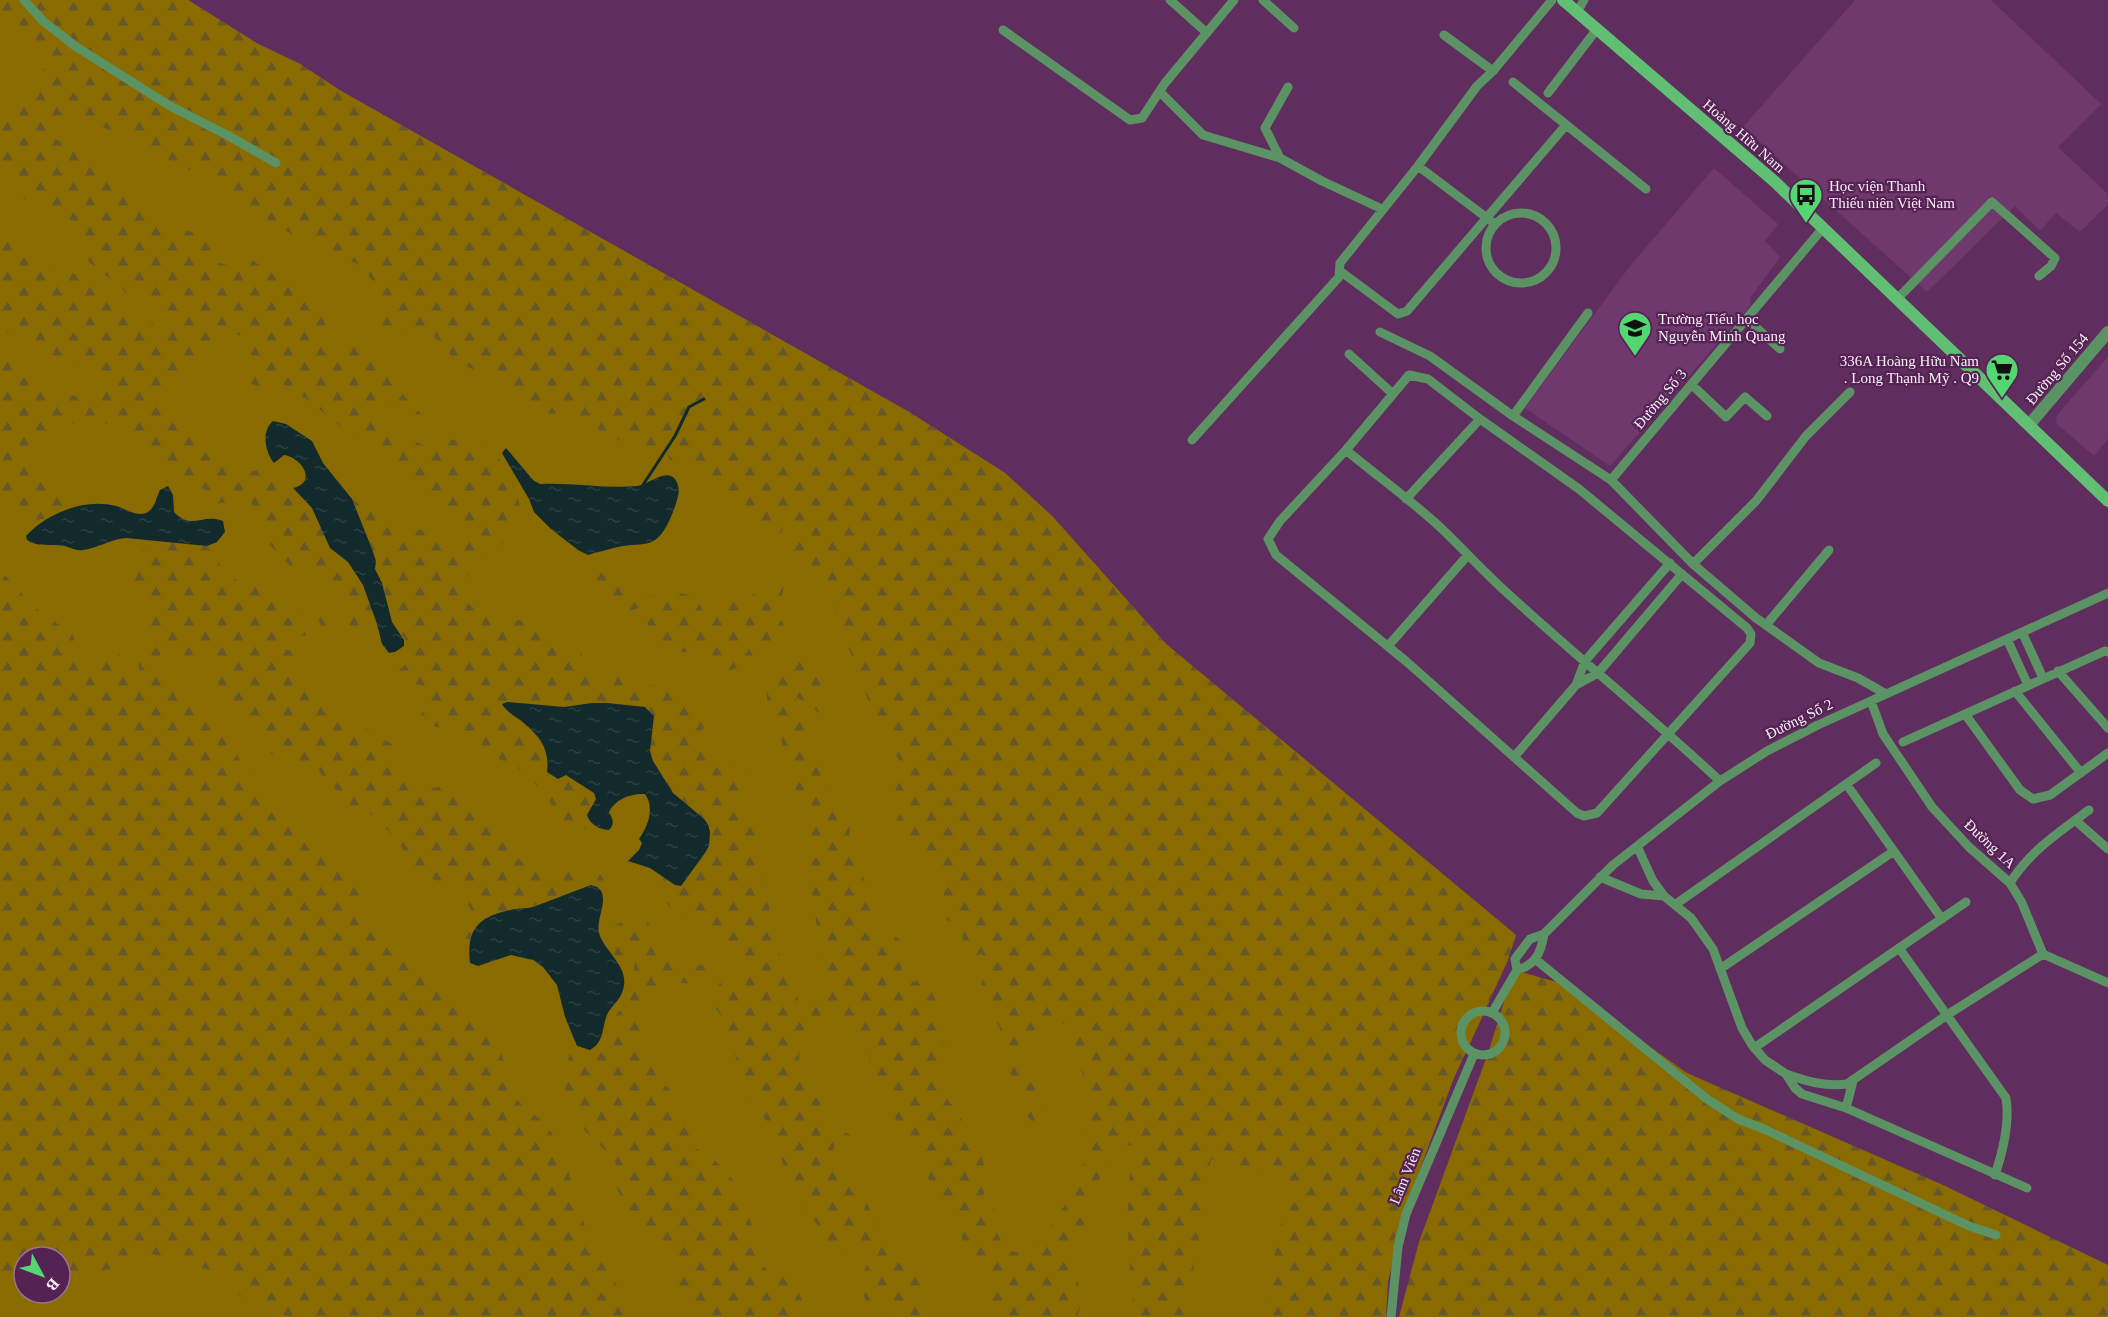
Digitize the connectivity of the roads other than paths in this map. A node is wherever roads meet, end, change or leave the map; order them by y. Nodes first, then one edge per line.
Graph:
1 (24, 0) edge
2 (1170, 0) edge
3 (1234, 0) edge
4 (1263, 0) edge
5 (1552, 0) edge
6 (1563, 0) edge
7 (1584, 0) edge
8 (1577, 12) junction
9 (1294, 28) dead end
10 (1597, 29) junction
11 (1003, 30) dead end
12 (1207, 33) junction
13 (1444, 35) dead end
14 (1493, 71) junction
15 (1513, 81) dead end
16 (1288, 87) dead end
17 (1160, 92) junction
18 (1548, 93) dead end
19 (1566, 125) junction
20 (1280, 158) junction
21 (276, 163) dead end
22 (1418, 166) junction
23 (1646, 189) dead end
24 (1382, 209) junction
25 (1486, 217) junction
26 (1496, 224) junction
27 (1823, 228) junction
28 (1340, 271) junction
29 (2039, 276) dead end
30 (1898, 298) junction
31 (1588, 313) dead end
32 (1747, 319) junction
33 (1380, 332) dead end
34 (2108, 332) edge
35 (1780, 349) dead end
36 (1350, 354) dead end
37 (1692, 385) junction
38 (1850, 392) dead end
39 (1393, 394) junction
40 (1513, 416) junction
41 (1767, 416) dead end
42 (1480, 419) junction
43 (2029, 425) junction
44 (1192, 440) dead end
45 (1346, 450) junction
46 (1611, 480) junction
47 (1406, 499) junction
48 (2108, 501) edge
49 (1828, 550) dead end
50 (1468, 555) junction
51 (1670, 563) junction
52 (1693, 564) junction
53 (1682, 574) junction
54 (2108, 593) edge
55 (1766, 626) junction
56 (2022, 632) junction
57 (2007, 639) junction
58 (1388, 646) junction
59 (2108, 652) edge
60 (1585, 661) junction
61 (2058, 671) junction
62 (1598, 673) junction
63 (2043, 678) junction
64 (1576, 685) junction
65 (2028, 685) junction
66 (2014, 691) junction
67 (1886, 694) junction
68 (1871, 701) junction
69 (1965, 714) junction
70 (2108, 728) edge
71 (1666, 734) junction
72 (1903, 742) dead end
73 (2108, 753) edge
74 (1514, 757) junction
75 (1876, 763) dead end
76 (2081, 772) junction
77 (1719, 781) junction
78 (1847, 785) junction
79 (2089, 810) dead end
80 (2075, 820) junction
81 (1637, 846) junction
82 (2108, 849) edge
83 (1894, 851) junction
84 (1600, 877) junction
85 (2010, 883) junction
86 (1664, 896) junction
87 (1966, 902) dead end
88 (1676, 904) junction
89 (1942, 919) junction
90 (1544, 934) junction
91 (1899, 948) junction
92 (2043, 954) junction
93 (1535, 959) junction
94 (1720, 969) junction
95 (1517, 970) junction
96 (2108, 983) edge
97 (1492, 1013) junction
98 (1947, 1015) junction
99 (1754, 1048) junction
100 (1473, 1054) junction
101 (1786, 1074) junction
102 (1853, 1081) junction
103 (1846, 1108) junction
104 (1995, 1175) junction
105 (2026, 1188) dead end
106 (1996, 1236) dead end
107 (1391, 1317) edge

1 - 21 street
2 - 12 street
3 - 12 street
4 - 9 street
5 - 14 street
6 - 8 main road, Hoàng Hữu Nam
7 - 8 street
8 - 10 main road, Hoàng Hữu Nam
10 - 18 street
10 - 27 main road, Hoàng Hữu Nam
11 - 17 street
12 - 17 street
13 - 14 street
14 - 22 street
15 - 19 street
16 - 20 street
17 - 20 street
19 - 23 street
19 - 25 street
20 - 24 street
22 - 24 street
22 - 25 street
24 - 28 street
25 - 26 street
25 - 28 street
26 - 26 street
27 - 30 main road, Hoàng Hữu Nam
27 - 32 street, Đường Số 3
28 - 44 street
29 - 30 street
30 - 43 main road, Hoàng Hữu Nam
31 - 40 street
32 - 35 street
32 - 37 street, Đường Số 3
33 - 40 street
34 - 43 street, Đường Số 154
36 - 39 street
37 - 41 street
37 - 46 street, Đường Số 3
38 - 52 street
39 - 42 street
39 - 45 street
40 - 46 street
42 - 47 street
42 - 51 street
43 - 48 main road, Hoàng Hữu Nam
45 - 47 street
45 - 58 street
46 - 52 street
47 - 50 street
49 - 55 street
50 - 58 street
50 - 60 street
51 - 53 street
51 - 60 street
52 - 55 street
53 - 62 street
53 - 71 street
54 - 56 street, Đường Số 2
55 - 67 street
56 - 57 street, Đường Số 2
56 - 63 street
57 - 65 street
57 - 67 street, Đường Số 2
58 - 74 street
59 - 61 street
60 - 62 street
60 - 64 street
61 - 63 street
61 - 70 street
62 - 64 street
62 - 71 street
63 - 65 street
64 - 74 street
65 - 66 street
66 - 69 street
66 - 76 street
67 - 68 street, Đường Số 2
68 - 77 street, Đường Số 2
68 - 85 street, Đường 1A
69 - 72 street
69 - 76 street
71 - 74 street
71 - 77 street
73 - 76 street
75 - 78 street
77 - 81 street, Đường Số 2
78 - 83 street
78 - 88 street
79 - 80 street
80 - 82 street
80 - 85 street
81 - 84 street, Đường Số 2
81 - 86 street
83 - 89 street
83 - 94 street
84 - 86 street
84 - 90 street, Đường Số 2
85 - 92 street, Đường 1A
86 - 88 street
87 - 89 street
88 - 94 street
89 - 91 street
90 - 93 street
90 - 95 street
91 - 98 street
91 - 99 street
92 - 96 street
92 - 98 street
93 - 95 street
93 - 106 street
94 - 99 street
95 - 97 street
97 - 100 street
97 - 100 street
98 - 102 street
98 - 104 street
99 - 101 street
100 - 107 street, Lâm Viên
101 - 102 street
101 - 103 street
102 - 103 street
103 - 104 street
104 - 105 street

